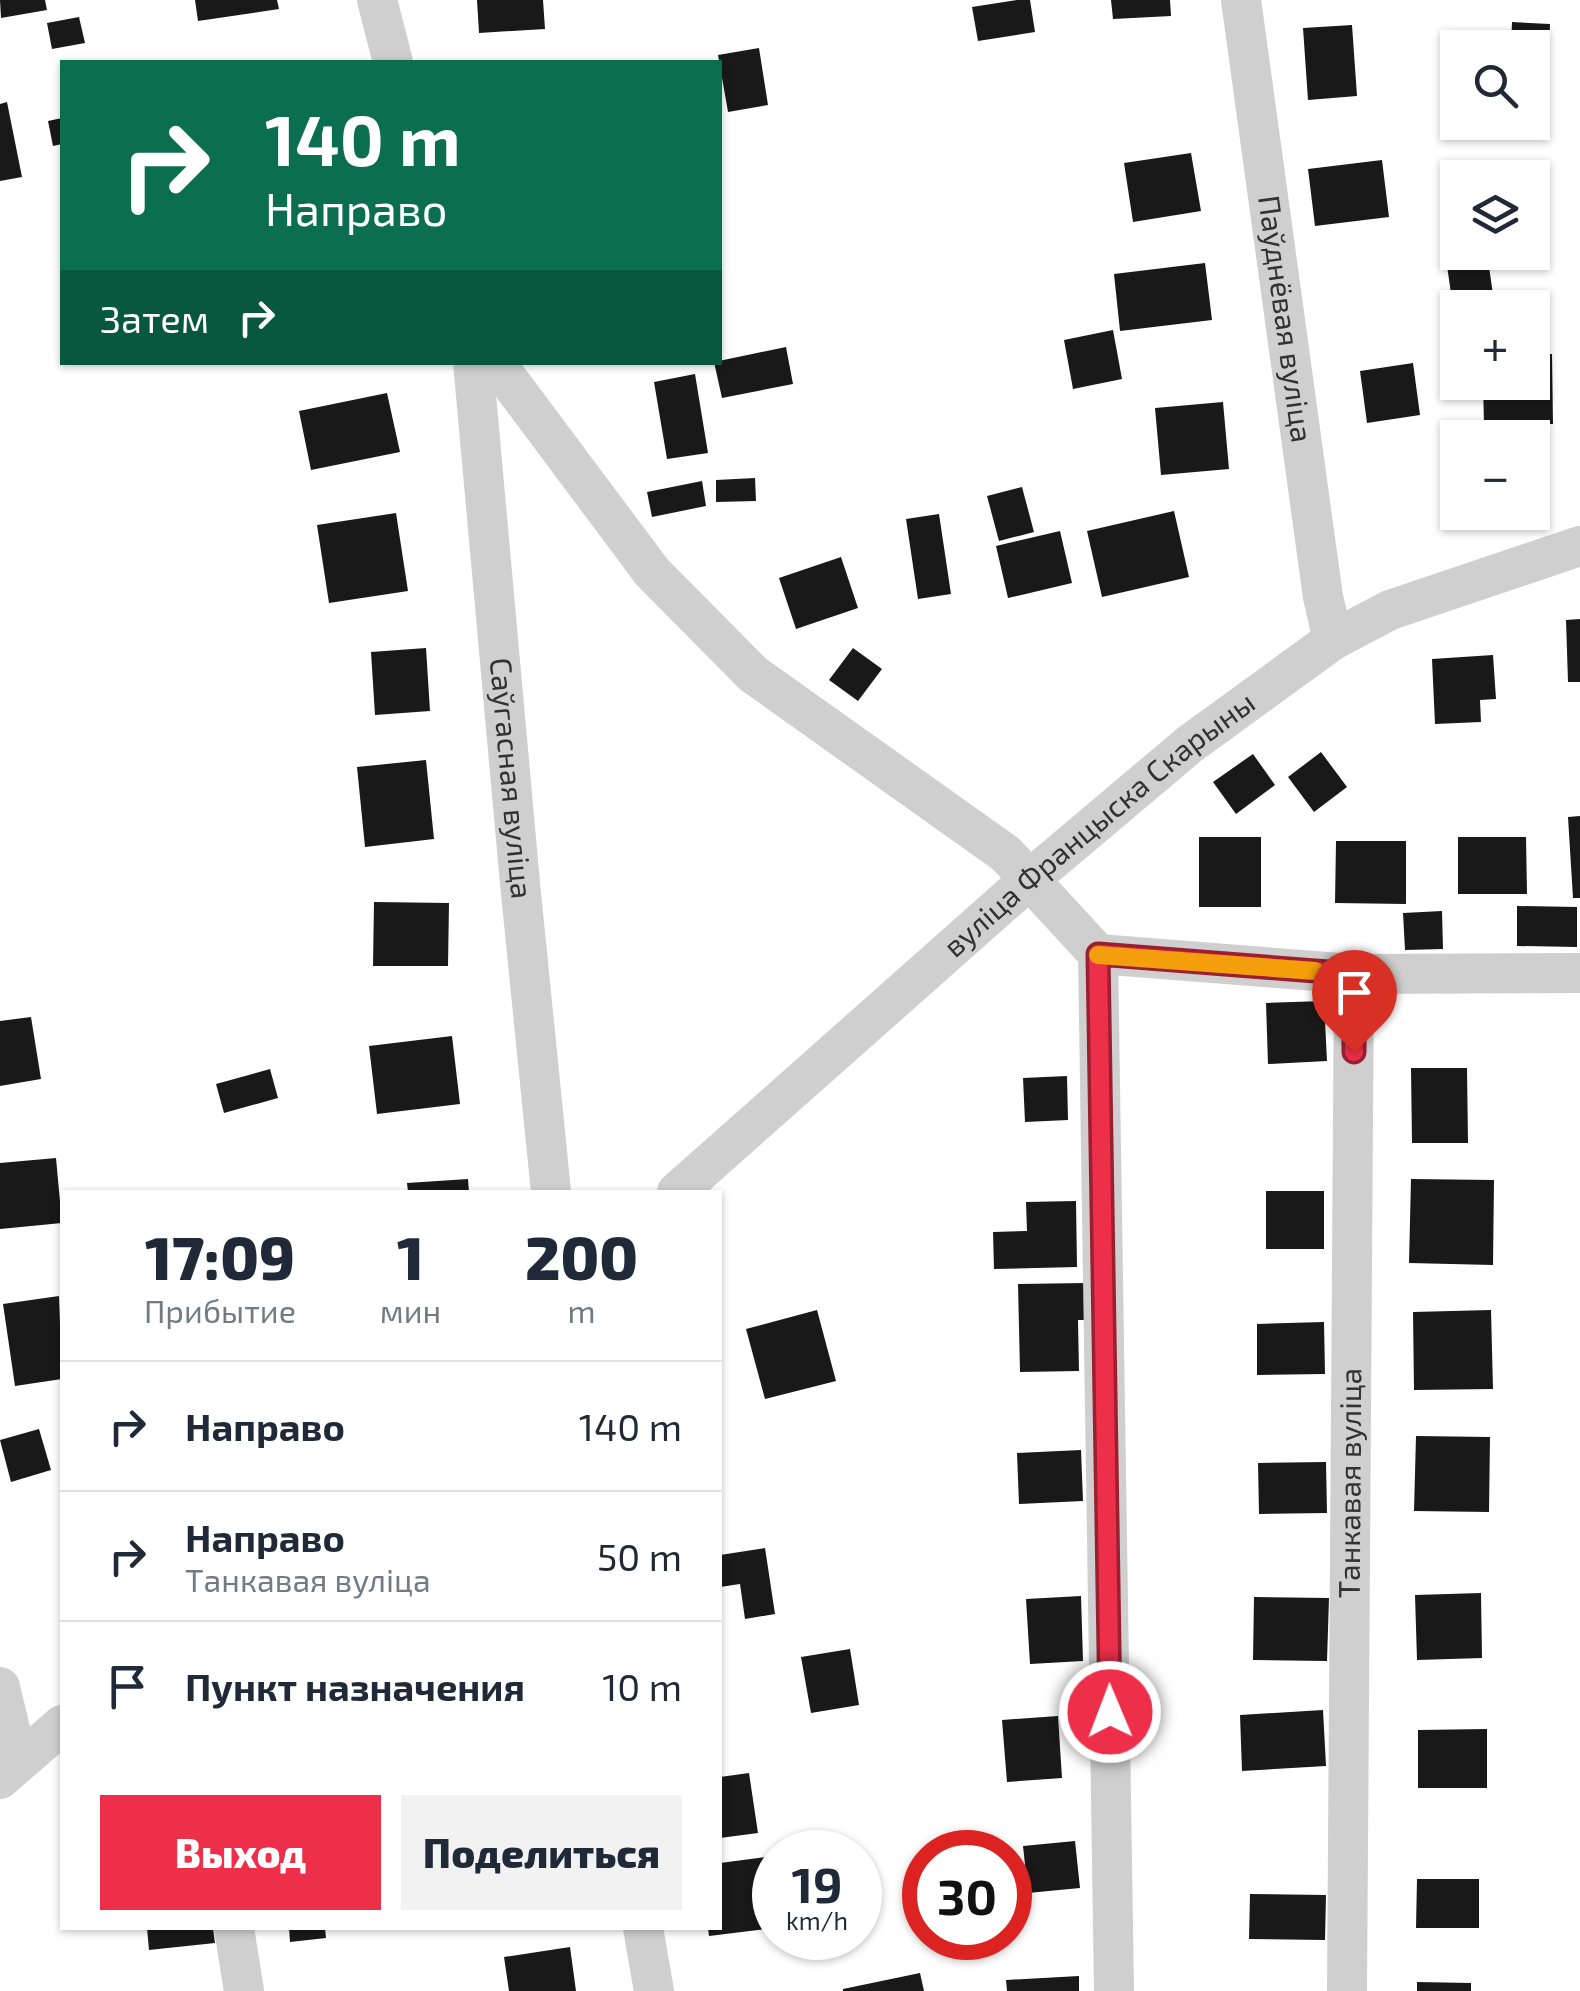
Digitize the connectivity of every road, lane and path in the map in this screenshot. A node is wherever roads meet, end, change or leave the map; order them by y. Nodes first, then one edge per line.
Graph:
1 (377, 0) edge
2 (1240, 0) edge
3 (392, 60) edge
4 (473, 365) edge
5 (497, 365) edge
6 (1580, 546) edge
7 (1333, 640) junction
8 (1030, 879) junction
9 (1098, 954) junction
10 (1580, 972) edge
11 (1354, 974) junction
12 (551, 1190) edge
13 (679, 1190) edge
14 (0, 1687) edge
15 (60, 1727) edge
16 (9, 1771) edge
17 (234, 1930) edge
18 (644, 1930) edge
19 (244, 1991) edge
20 (654, 1991) edge
21 (1114, 1991) edge
22 (1346, 1991) edge

1 - 3 street
2 - 7 street, Паўднёвая вуліца
4 - 12 street, Саўгасная вуліца
5 - 8 street
6 - 7 street, вуліца Францыска Скарыны
7 - 8 street, вуліца Францыска Скарыны
8 - 9 street
8 - 13 street, вуліца Францыска Скарыны
9 - 11 street
9 - 21 street
10 - 11 street
11 - 22 street, Танкавая вуліца
14 - 16 street
15 - 16 street
17 - 19 street
18 - 20 street

